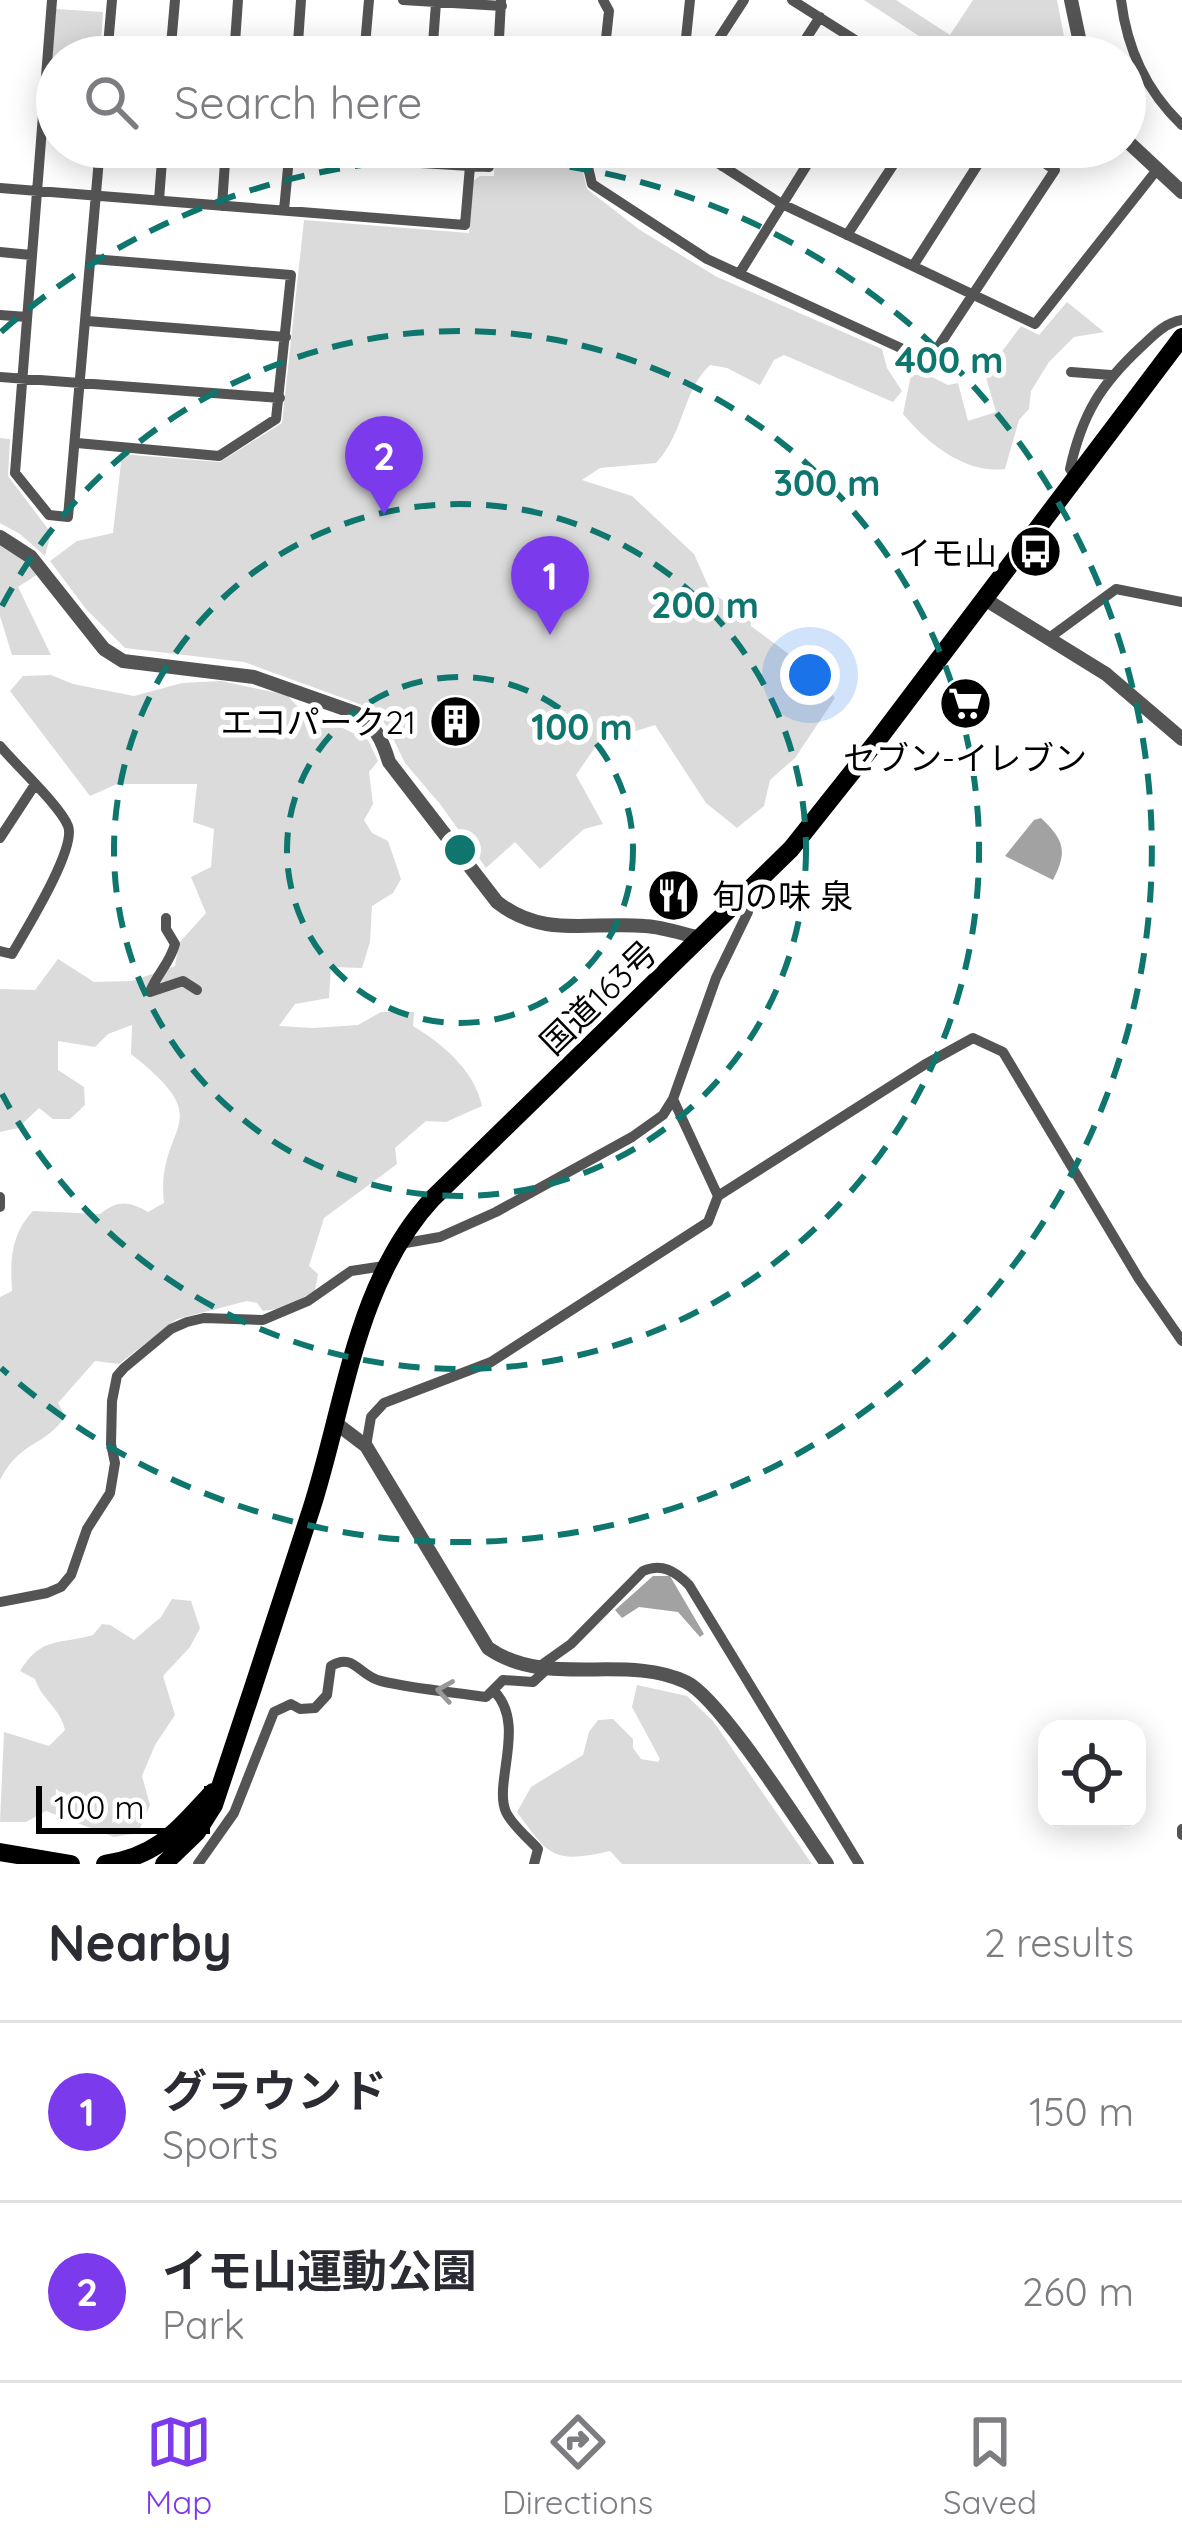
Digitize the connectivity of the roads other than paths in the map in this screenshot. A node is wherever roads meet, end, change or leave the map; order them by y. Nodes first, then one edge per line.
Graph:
1 (52, 0) edge
2 (112, 0) edge
3 (175, 0) edge
4 (238, 0) edge
5 (301, 0) edge
6 (368, 0) edge
7 (403, 0) edge
8 (603, 0) edge
9 (690, 0) edge
10 (744, 0) edge
11 (792, 0) edge
12 (1071, 0) edge
13 (1121, 0) edge
14 (436, 3) junction
15 (502, 3) edge
16 (820, 17) junction
17 (49, 36) edge
18 (109, 36) edge
19 (172, 36) edge
20 (235, 36) edge
21 (298, 36) edge
22 (365, 36) edge
23 (434, 36) edge
24 (500, 36) edge
25 (606, 36) edge
26 (686, 36) edge
27 (721, 36) edge
28 (808, 36) edge
29 (849, 36) edge
30 (1079, 36) edge
31 (1127, 36) edge
32 (1146, 77) edge
33 (1182, 125) edge
34 (1146, 161) edge
35 (40, 168) edge
36 (99, 168) edge
37 (161, 168) edge
38 (225, 168) edge
39 (288, 168) edge
40 (470, 168) edge
41 (588, 168) edge
42 (725, 168) edge
43 (804, 168) edge
44 (891, 168) edge
45 (976, 168) edge
46 (1052, 168) edge
47 (1156, 171) junction
48 (0, 188) edge
49 (38, 192) junction
50 (1182, 192) edge
51 (97, 196) junction
52 (159, 200) junction
53 (780, 203) junction
54 (222, 206) junction
55 (284, 210) junction
56 (847, 235) junction
57 (0, 252) edge
58 (31, 255) junction
59 (92, 259) junction
60 (914, 266) junction
61 (739, 274) junction
62 (975, 296) junction
63 (0, 315) edge
64 (27, 317) junction
65 (1182, 320) edge
66 (87, 321) junction
67 (286, 337) junction
68 (1182, 337) edge
69 (1071, 372) dead end
70 (1111, 375) junction
71 (0, 377) edge
72 (23, 379) junction
73 (82, 384) junction
74 (280, 398) junction
75 (77, 443) junction
76 (1076, 478) junction
77 (0, 537) edge
78 (983, 598) junction
79 (1182, 602) edge
80 (1049, 638) junction
81 (1182, 739) edge
82 (0, 746) edge
83 (34, 785) junction
84 (0, 838) edge
85 (745, 896) junction
86 (166, 918) dead end
87 (701, 938) junction
88 (0, 951) edge
89 (196, 989) dead end
90 (673, 1099) junction
91 (718, 1196) junction
92 (0, 1197) edge
93 (0, 1207) edge
94 (397, 1244) junction
95 (384, 1266) junction
96 (1182, 1341) edge
97 (337, 1424) junction
98 (366, 1446) junction
99 (0, 1602) edge
100 (544, 1667) junction
101 (494, 1691) junction
102 (221, 1784) junction
103 (0, 1852) edge
104 (71, 1864) edge
105 (105, 1864) edge
106 (164, 1864) edge
107 (198, 1864) edge
108 (534, 1864) edge
109 (826, 1864) edge
110 (859, 1864) edge

1 - 17 street
2 - 18 street
3 - 19 street
4 - 20 street
5 - 21 street
6 - 22 street
7 - 14 street
8 - 25 street
9 - 26 street
10 - 27 street
11 - 16 street
12 - 30 street
13 - 31 street
14 - 15 street
14 - 23 street
15 - 24 street
16 - 28 street
16 - 29 street
32 - 33 street
34 - 47 street
35 - 49 street
36 - 51 street
37 - 52 street
38 - 54 street
39 - 55 street
40 - 55 street
41 - 61 street
42 - 53 street
43 - 53 street
44 - 56 street
45 - 60 street
46 - 62 street
47 - 50 street
47 - 62 street
48 - 49 street
49 - 51 street
49 - 58 street
51 - 52 street
51 - 59 street
52 - 54 street
53 - 56 street
53 - 61 street
54 - 55 street
56 - 60 street
57 - 58 street
58 - 64 street
59 - 66 street
59 - 67 street
60 - 62 street
61 - 62 street
63 - 64 street
64 - 72 street
65 - 70 street
66 - 67 street
66 - 73 street
67 - 74 street
68 - 76 highway, 国道163号
69 - 70 street
70 - 76 street
71 - 72 street
72 - 73 street
72 - 75 street
73 - 74 street
73 - 75 street
74 - 75 street
76 - 78 highway, 国道163号
77 - 87 street
78 - 80 street
78 - 85 highway, 国道163号
79 - 80 street
80 - 81 street
82 - 83 street
83 - 84 street
83 - 88 street
85 - 87 highway, 国道163号
85 - 90 street
86 - 89 street
87 - 94 highway, 国道163号
90 - 91 street
90 - 94 street
91 - 96 street
91 - 98 street
92 - 93 street
94 - 95 highway, 国道163号
95 - 97 highway, 国道163号
95 - 99 street
97 - 98 street
97 - 102 highway, 国道163号
98 - 100 street
100 - 101 street
100 - 109 street
100 - 110 street
101 -> 107 street
101 - 108 street
102 - 105 highway, 国道163号
102 - 106 highway, 国道163号
103 - 104 highway

